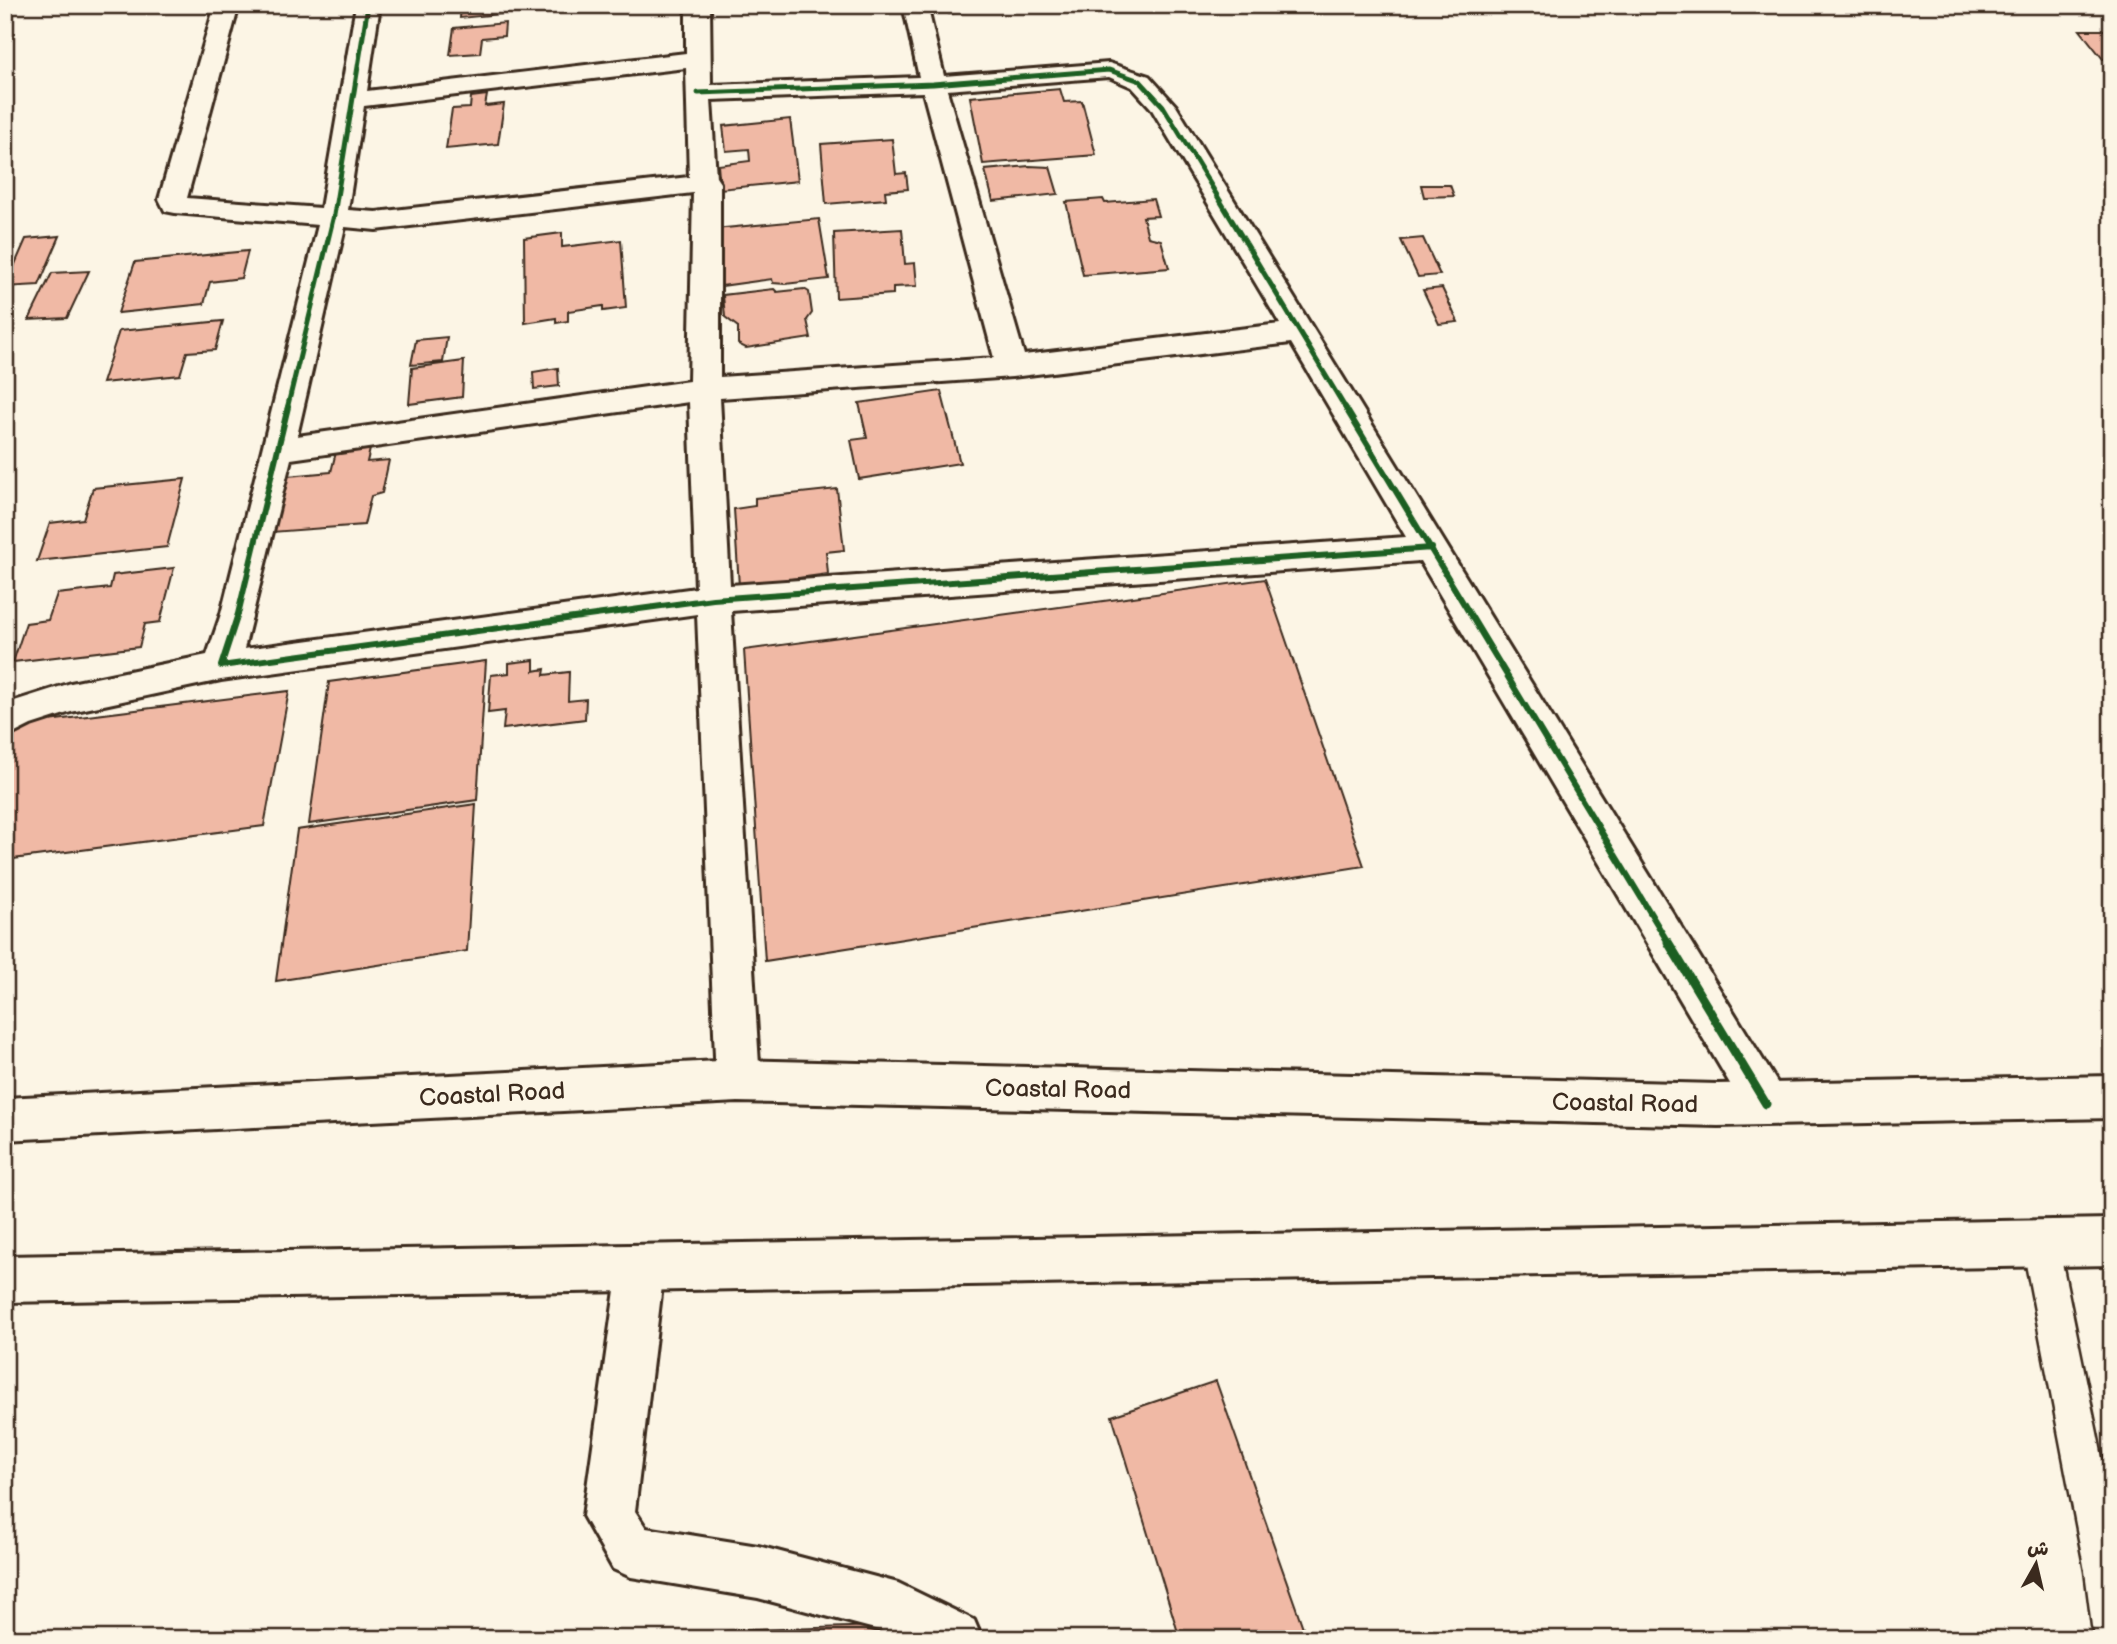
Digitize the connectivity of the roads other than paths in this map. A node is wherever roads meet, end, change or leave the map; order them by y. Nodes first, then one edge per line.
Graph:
1 (227, 5) edge
2 (368, 5) edge
3 (698, 5) edge
4 (915, 5) edge
5 (698, 59) junction
6 (933, 84) junction
7 (698, 93) junction
8 (353, 100) junction
9 (707, 183) junction
10 (334, 215) junction
11 (1298, 332) junction
12 (1012, 367) junction
13 (704, 389) junction
14 (276, 450) junction
15 (1432, 548) junction
16 (713, 599) junction
17 (221, 666) junction
18 (5, 723) edge
19 (738, 1081) junction
20 (2112, 1097) edge
21 (1766, 1104) junction
22 (5, 1119) edge
23 (2112, 1242) edge
24 (2040, 1243) junction
25 (641, 1269) junction
26 (5, 1279) edge
27 (2112, 1626) edge
28 (955, 1639) edge

1 - 10 main road
2 - 8 main road
3 - 5 main road
4 - 6 main road
5 - 7 main road
5 - 8 main road
6 - 7 main road
6 - 11 main road
6 - 12 main road
7 - 9 main road
8 - 10 main road
9 - 10 main road
9 - 13 main road
10 - 14 main road
11 - 12 main road
11 - 15 main road
12 - 13 main road
13 - 14 main road
13 - 16 main road
14 - 17 main road
15 - 16 main road
15 - 21 main road
16 - 17 main road
16 - 19 main road
17 - 18 main road
19 - 21 main road, Coastal Road
19 - 22 main road, Coastal Road
20 - 21 main road, Coastal Road
23 - 24 main road
24 - 25 main road
24 - 27 lane
25 - 26 main road
25 - 28 main road

